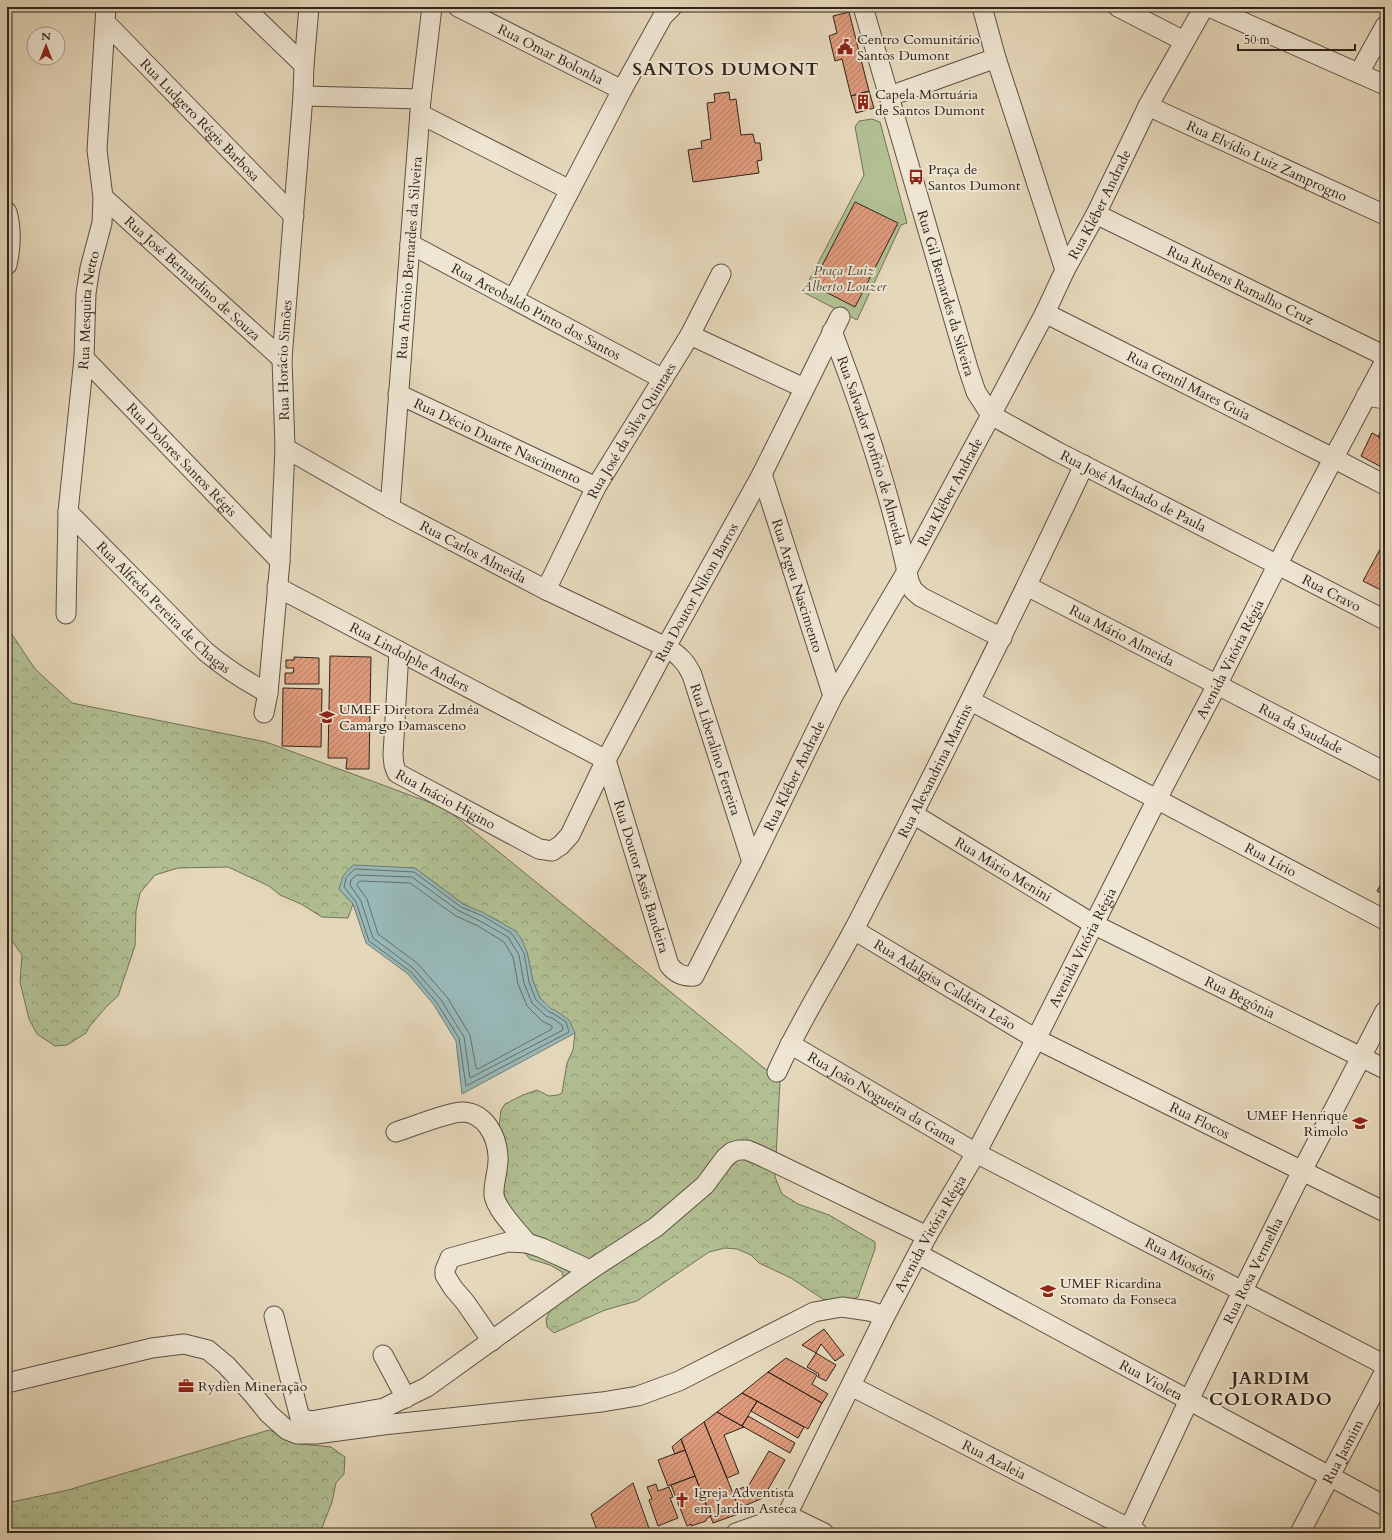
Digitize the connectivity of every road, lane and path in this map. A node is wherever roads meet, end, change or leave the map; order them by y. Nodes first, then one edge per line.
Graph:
1 (244, 7) edge
2 (309, 7) edge
3 (432, 7) edge
4 (458, 7) edge
5 (672, 7) edge
6 (863, 7) edge
7 (982, 7) edge
8 (1118, 7) edge
9 (1204, 7) edge
10 (1209, 7) edge
11 (106, 15) edge
12 (1385, 26) edge
13 (1184, 42) junction
14 (996, 58) junction
15 (304, 65) junction
16 (1359, 73) junction
17 (1385, 85) edge
18 (622, 90) junction
19 (304, 96) junction
20 (890, 96) junction
21 (421, 106) junction
22 (1148, 106) junction
23 (570, 190) junction
24 (103, 197) junction
25 (7, 212) edge
26 (1096, 214) junction
27 (1385, 215) edge
28 (294, 216) junction
29 (410, 244) junction
30 (7, 265) edge
31 (1065, 270) junction
32 (721, 274) dead end
33 (514, 298) junction
34 (1045, 313) junction
35 (836, 324) joint
36 (690, 335) junction
37 (1385, 356) edge
38 (84, 358) junction
39 (282, 359) junction
40 (1385, 361) edge
41 (663, 379) junction
42 (804, 388) junction
43 (398, 394) junction
44 (1366, 396) junction
45 (1385, 399) edge
46 (991, 414) junction
47 (285, 448) junction
48 (1333, 458) junction
49 (1084, 465) junction
50 (762, 474) junction
51 (1385, 485) edge
52 (596, 487) junction
53 (390, 508) junction
54 (68, 512) junction
55 (280, 561) junction
56 (1277, 565) junction
57 (907, 571) junction
58 (1027, 586) junction
59 (277, 587) junction
60 (546, 590) junction
61 (66, 614) dead end
62 (1385, 620) edge
63 (1002, 638) junction
64 (666, 647) junction
65 (399, 651) junction
66 (1217, 685) junction
67 (268, 693) junction
68 (833, 696) junction
69 (971, 701) junction
70 (264, 713) dead end
71 (606, 760) junction
72 (1385, 772) edge
73 (1157, 799) junction
74 (913, 814) junction
75 (539, 849) joint
76 (752, 862) junction
77 (1385, 920) edge
78 (1094, 924) junction
79 (854, 930) junction
80 (694, 976) joint
81 (1385, 1011) edge
82 (1036, 1039) junction
83 (790, 1044) junction
84 (1361, 1057) junction
85 (1385, 1070) edge
86 (777, 1072) dead end
87 (396, 1132) dead end
88 (976, 1153) junction
89 (1302, 1171) junction
90 (1385, 1212) edge
91 (927, 1236) junction
92 (527, 1243) junction
93 (918, 1254) junction
94 (590, 1270) junction
95 (1242, 1292) junction
96 (274, 1316) dead end
97 (885, 1316) junction
98 (492, 1341) junction
99 (383, 1355) dead end
100 (1385, 1365) edge
101 (1385, 1371) edge
102 (7, 1383) edge
103 (851, 1386) junction
104 (406, 1398) junction
105 (1189, 1400) junction
106 (1330, 1477) junction
107 (1385, 1506) edge
108 (787, 1516) junction
109 (1132, 1532) edge
110 (736, 1533) edge
111 (778, 1533) edge
112 (824, 1533) edge
113 (1300, 1533) edge

1 - 15 street
2 - 15 street, Rua Horácio Simões
3 - 21 street, Rua Antônio Bernardes da Silveira
4 - 18 street, Rua Omar Bolonha
5 - 18 street
6 - 20 street, Rua Gil Bernardes da Silveira
7 - 14 street
8 - 13 street
9 - 13 street, Rua Kléber Andrade
10 - 16 street
11 - 24 street, Rua Mesquita Netto
11 - 28 street, Rua Ludgero Régis Barbosa
12 - 16 street
13 - 22 street, Rua Kléber Andrade
14 - 20 street
14 - 31 street
15 - 19 street, Rua Horácio Simões
16 - 17 street
18 - 23 street
19 - 21 street
19 - 28 street, Rua Horácio Simões
20 - 46 street, Rua Gil Bernardes da Silveira
21 - 23 street
21 - 29 street, Rua Antônio Bernardes da Silveira
22 - 26 street, Rua Kléber Andrade
22 - 27 street, Rua Elvídio Luiz Zamprogno
23 - 33 street
24 - 38 street, Rua Mesquita Netto
24 - 39 street, Rua José Bernardino de Souza
25 - 30 street
26 - 31 street, Rua Kléber Andrade
26 - 37 street, Rua Rubens Ramalho Cruz
28 - 39 street, Rua Horácio Simões
29 - 33 street, Rua Areobaldo Pinto dos Santos
29 - 43 street, Rua Antônio Bernardes da Silveira
31 - 34 street, Rua Kléber Andrade
32 - 36 street, Rua José da Silva Quintaes
33 - 41 street, Rua Areobaldo Pinto dos Santos
34 - 46 street, Rua Kléber Andrade
34 - 48 street, Rua Gentil Mares Guia
35 - 42 street, Rua Doutor Nilton Barros
35 - 57 street, Rua Salvador Porfírio de Almeida
36 - 41 street, Rua José da Silva Quintaes
36 - 42 street
38 - 54 street, Rua Mesquita Netto
38 - 55 street, Rua Dolores Santos Régis
39 - 47 street, Rua Horácio Simões
40 - 44 street, Avenida Vitória Régia
41 - 52 street, Rua José da Silva Quintaes
42 - 50 street, Rua Doutor Nilton Barros
43 - 52 street, Rua Décio Duarte Nascimento
43 - 53 street, Rua Antônio Bernardes da Silveira
44 - 45 street
44 - 48 street, Avenida Vitória Régia
46 - 49 street, Rua José Machado de Paula
46 - 57 street, Rua Kléber Andrade
47 - 53 street, Rua Carlos Almeida
47 - 55 street, Rua Horácio Simões
48 - 51 street, Rua Gentil Mares Guia
48 - 56 street, Avenida Vitória Régia
49 - 56 street, Rua José Machado de Paula
49 - 58 street, Rua Alexandrina Martins
50 - 64 street, Rua Doutor Nilton Barros
50 - 68 street, Rua Argeu Nascimento
52 - 60 street, Rua José da Silva Quintaes
53 - 60 street, Rua Carlos Almeida
54 - 61 street, Rua Mesquita Netto
54 - 67 street, Rua Alfredo Pereira de Chagas
55 - 59 street, Rua Horácio Simões
56 - 62 street, Rua Cravo
56 - 66 street, Avenida Vitória Régia
57 - 63 street, Rua Salvador Porfírio de Almeida
57 - 68 street, Rua Kléber Andrade
58 - 63 street, Rua Alexandrina Martins
58 - 66 street, Rua Mário Almeida
59 - 65 street, Rua Lindolphe Anders
59 - 67 street, Rua Horácio Simões
60 - 64 street, Rua Carlos Almeida
63 - 69 street, Rua Alexandrina Martins
64 - 71 street, Rua Doutor Nilton Barros
64 - 76 street, Rua Liberalino Ferreira
65 - 71 street, Rua Lindolphe Anders
65 - 75 street, Rua Inácio Higino
66 - 72 street, Rua da Saudade
66 - 73 street, Avenida Vitória Régia
67 - 70 street, Rua Horácio Simões
68 - 76 street, Rua Kléber Andrade
69 - 73 street, Rua Lírio
69 - 74 street, Rua Alexandrina Martins
71 - 75 street, Rua Doutor Nilton Barros
71 - 80 street, Rua Doutor Assis Bandeira
73 - 77 street, Rua Lírio
73 - 78 street, Avenida Vitória Régia
74 - 78 street, Rua Mário Menini
74 - 79 street, Rua Alexandrina Martins
76 - 80 street, Rua Kléber Andrade
78 - 82 street, Avenida Vitória Régia
78 - 84 street, Rua Begônia
79 - 82 street, Rua Adalgisa Caldeira Leão
79 - 83 street, Rua Alexandrina Martins
81 - 84 street, Rua Rosa Vermelha
82 - 88 street, Avenida Vitória Régia
82 - 89 street, Rua Flocos
83 - 86 street, Rua Alexandrina Martins
83 - 88 street, Rua João Nogueira da Gama
84 - 85 street, Rua Begônia
84 - 89 street, Rua Rosa Vermelha
87 - 92 street
88 - 91 street, Avenida Vitória Régia
88 - 95 street, Rua Miosótis
89 - 90 street, Rua Flocos
89 - 95 street, Rua Rosa Vermelha
91 - 93 street, Avenida Vitória Régia
91 - 94 street
92 - 94 street
92 - 98 street
93 - 97 street, Avenida Vitória Régia
93 - 105 street, Rua Violeta
94 - 98 street
95 - 100 street, Rua Miosótis
95 - 105 street, Rua Rosa Vermelha
96 - 104 street
97 - 102 street
97 - 103 street, Avenida Vitória Régia
98 - 104 street
99 - 104 street
101 - 106 street, Rua Jasmim
103 - 108 street, Avenida Vitória Régia
103 - 109 street, Rua Azaleia
105 - 106 street, Rua Violeta
105 - 109 street, Rua Rosa Vermelha
106 - 107 street, Rua Violeta
106 - 113 street, Rua Jasmim
108 - 110 street
108 - 111 street, Avenida Vitória Régia
108 - 112 street

